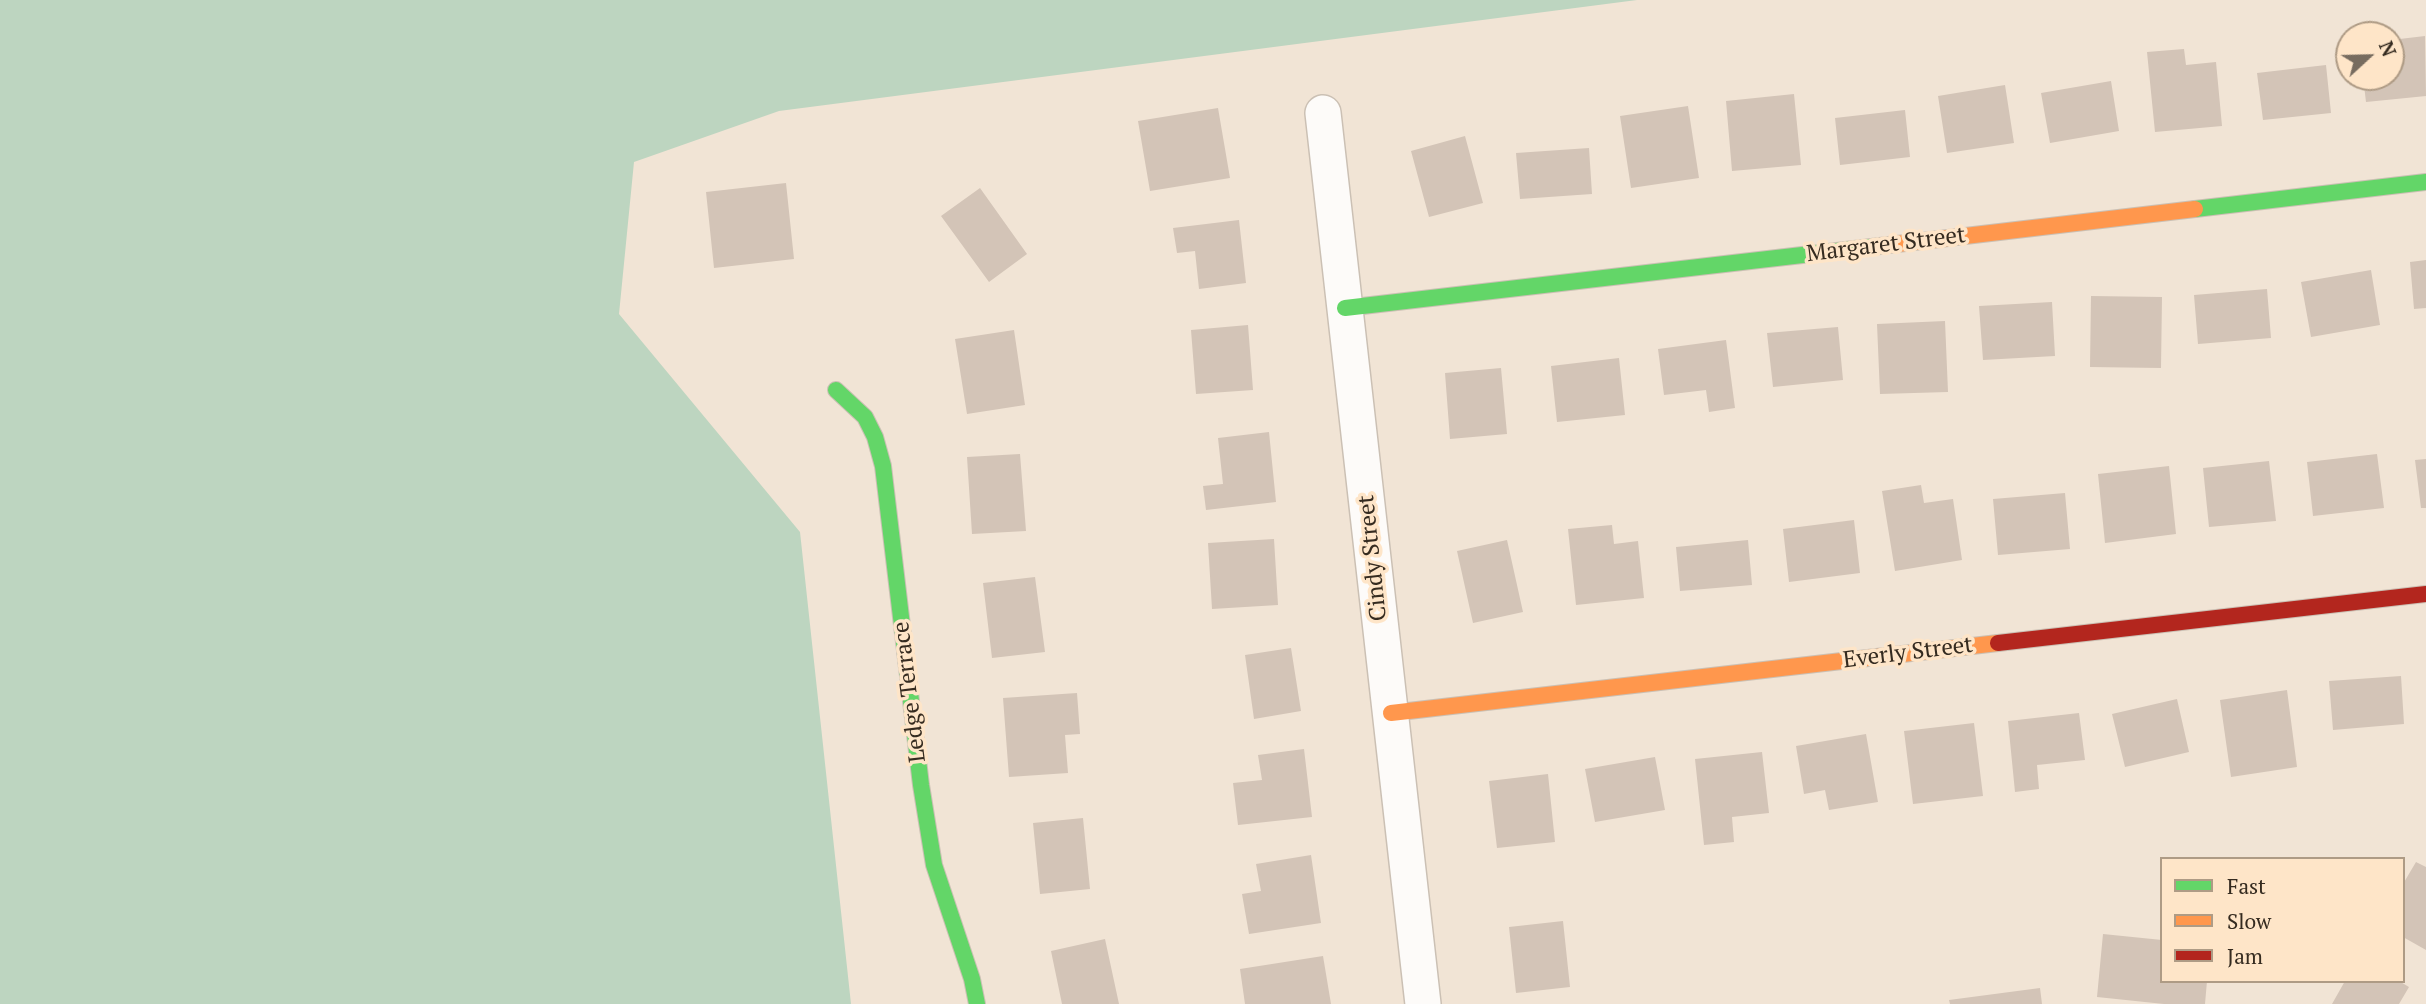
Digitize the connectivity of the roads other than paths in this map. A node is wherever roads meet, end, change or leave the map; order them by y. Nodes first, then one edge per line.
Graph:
1 (1323, 113) dead end
2 (2426, 182) edge
3 (1345, 308) junction
4 (836, 390) dead end
5 (2426, 594) edge
6 (1391, 713) junction
7 (977, 1004) edge
8 (1423, 1004) edge

1 - 3 street, Cindy Street
2 - 3 street, Margaret Street
3 - 6 street, Cindy Street
4 - 7 street, Ledge Terrace
5 - 6 street, Everly Street
6 - 8 street, Cindy Street

